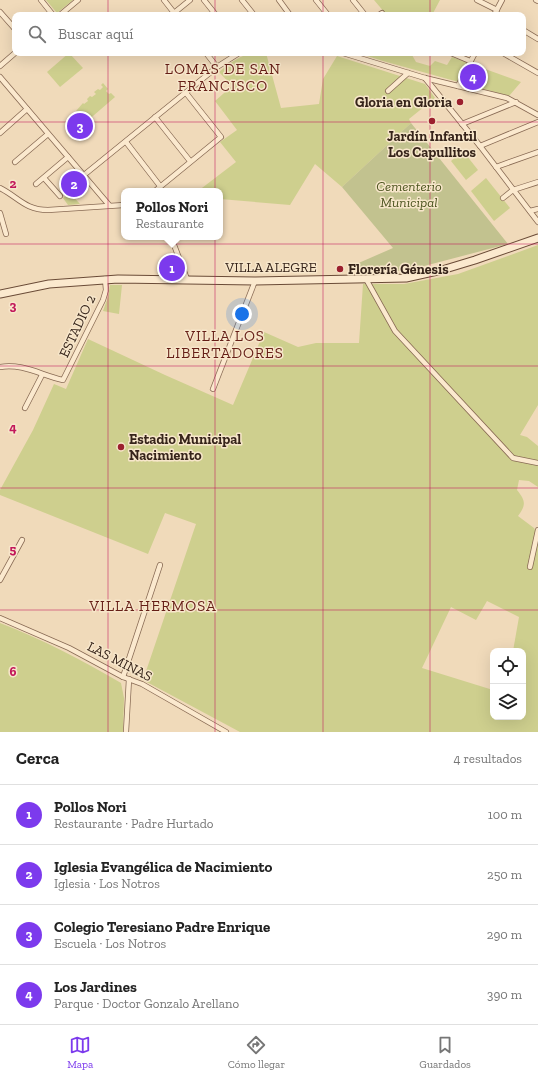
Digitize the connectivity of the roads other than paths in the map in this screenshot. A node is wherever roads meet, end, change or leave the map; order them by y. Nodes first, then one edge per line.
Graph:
1 (41, 0) edge
2 (78, 0) edge
3 (164, 0) edge
4 (190, 0) edge
5 (204, 0) edge
6 (242, 0) edge
7 (279, 0) edge
8 (316, 0) edge
9 (353, 0) edge
10 (477, 0) edge
11 (502, 0) edge
12 (0, 12) edge
13 (51, 12) edge
14 (64, 12) edge
15 (173, 12) edge
16 (177, 12) edge
17 (214, 12) edge
18 (252, 12) edge
19 (288, 12) edge
20 (326, 12) edge
21 (363, 12) edge
22 (493, 12) edge
23 (497, 12) edge
24 (12, 26) edge
25 (526, 32) edge
26 (538, 39) edge
27 (12, 56) edge
28 (208, 56) edge
29 (234, 56) edge
30 (353, 56) edge
31 (459, 56) edge
32 (473, 56) edge
33 (509, 56) edge
34 (470, 61) junction
35 (0, 66) edge
36 (217, 67) junction
37 (408, 73) junction
38 (538, 73) edge
39 (0, 77) edge
40 (425, 78) junction
41 (458, 86) junction
42 (388, 91) dead end
43 (186, 93) junction
44 (516, 102) junction
45 (27, 109) junction
46 (538, 115) edge
47 (155, 117) junction
48 (538, 122) edge
49 (462, 124) junction
50 (0, 133) edge
51 (48, 134) junction
52 (126, 142) junction
53 (480, 146) junction
54 (538, 152) edge
55 (68, 157) junction
56 (190, 161) junction
57 (15, 162) dead end
58 (496, 167) junction
59 (84, 175) junction
60 (44, 178) junction
61 (538, 182) edge
62 (36, 184) dead end
63 (160, 186) joint
64 (0, 188) edge
65 (513, 190) junction
66 (60, 196) dead end
67 (503, 198) dead end
68 (109, 205) junction
69 (121, 205) edge
70 (538, 209) edge
71 (530, 211) junction
72 (0, 213) edge
73 (538, 222) edge
74 (6, 234) dead end
75 (538, 238) edge
76 (172, 240) edge
77 (106, 279) junction
78 (187, 279) junction
79 (366, 279) junction
80 (255, 281) junction
81 (0, 294) edge
82 (0, 367) edge
83 (42, 375) junction
84 (213, 389) dead end
85 (25, 408) dead end
86 (538, 463) edge
87 (538, 530) edge
88 (22, 540) dead end
89 (160, 564) dead end
90 (530, 567) dead end
91 (0, 580) edge
92 (0, 618) edge
93 (123, 677) junction
94 (129, 679) junction
95 (126, 732) edge
96 (226, 732) edge

1 - 13 street
2 - 14 street
3 - 15 street
4 - 16 street
5 - 17 street
6 - 18 street
7 - 19 street
8 - 20 street
9 - 21 street
10 - 22 street
11 - 23 street
12 - 24 street
25 - 26 street
27 - 35 street
28 - 36 street
29 - 36 street
30 - 37 street
31 - 34 street
32 - 34 street
33 - 38 street
34 - 41 street
36 - 43 street
37 - 40 street
37 - 42 street
39 - 45 street
40 - 41 street
40 - 49 street
41 - 44 street
43 - 47 street
43 - 56 street
44 - 46 street
44 - 49 street
45 - 50 street
45 - 51 street
47 - 52 street
47 - 56 street
48 - 53 street
49 - 53 street
51 - 55 street
51 - 57 street
52 - 59 street
52 - 63 street
53 - 58 street
54 - 58 street
55 - 59 street
55 - 60 street
56 - 63 street
58 - 65 street
59 - 68 street
60 - 62 street
60 - 66 street
61 - 65 street
64 - 68 street
65 - 67 street
65 - 71 street
68 - 69 street
70 - 71 street
71 - 73 street
72 - 74 street
75 - 79 main road, VILLA ALEGRE
76 - 78 street
77 - 78 main road, VILLA ALEGRE
77 - 81 main road, VILLA ALEGRE
77 - 83 street, ESTADIO 2
78 - 80 main road, VILLA ALEGRE
79 - 80 main road, VILLA ALEGRE
79 - 86 street
80 - 84 street
82 - 83 street
83 - 85 street
87 - 90 street
88 - 91 street
89 - 93 street
92 - 93 street, LAS MINAS
93 - 94 street, LAS MINAS
94 - 95 street
94 - 96 street, LAS MINAS

